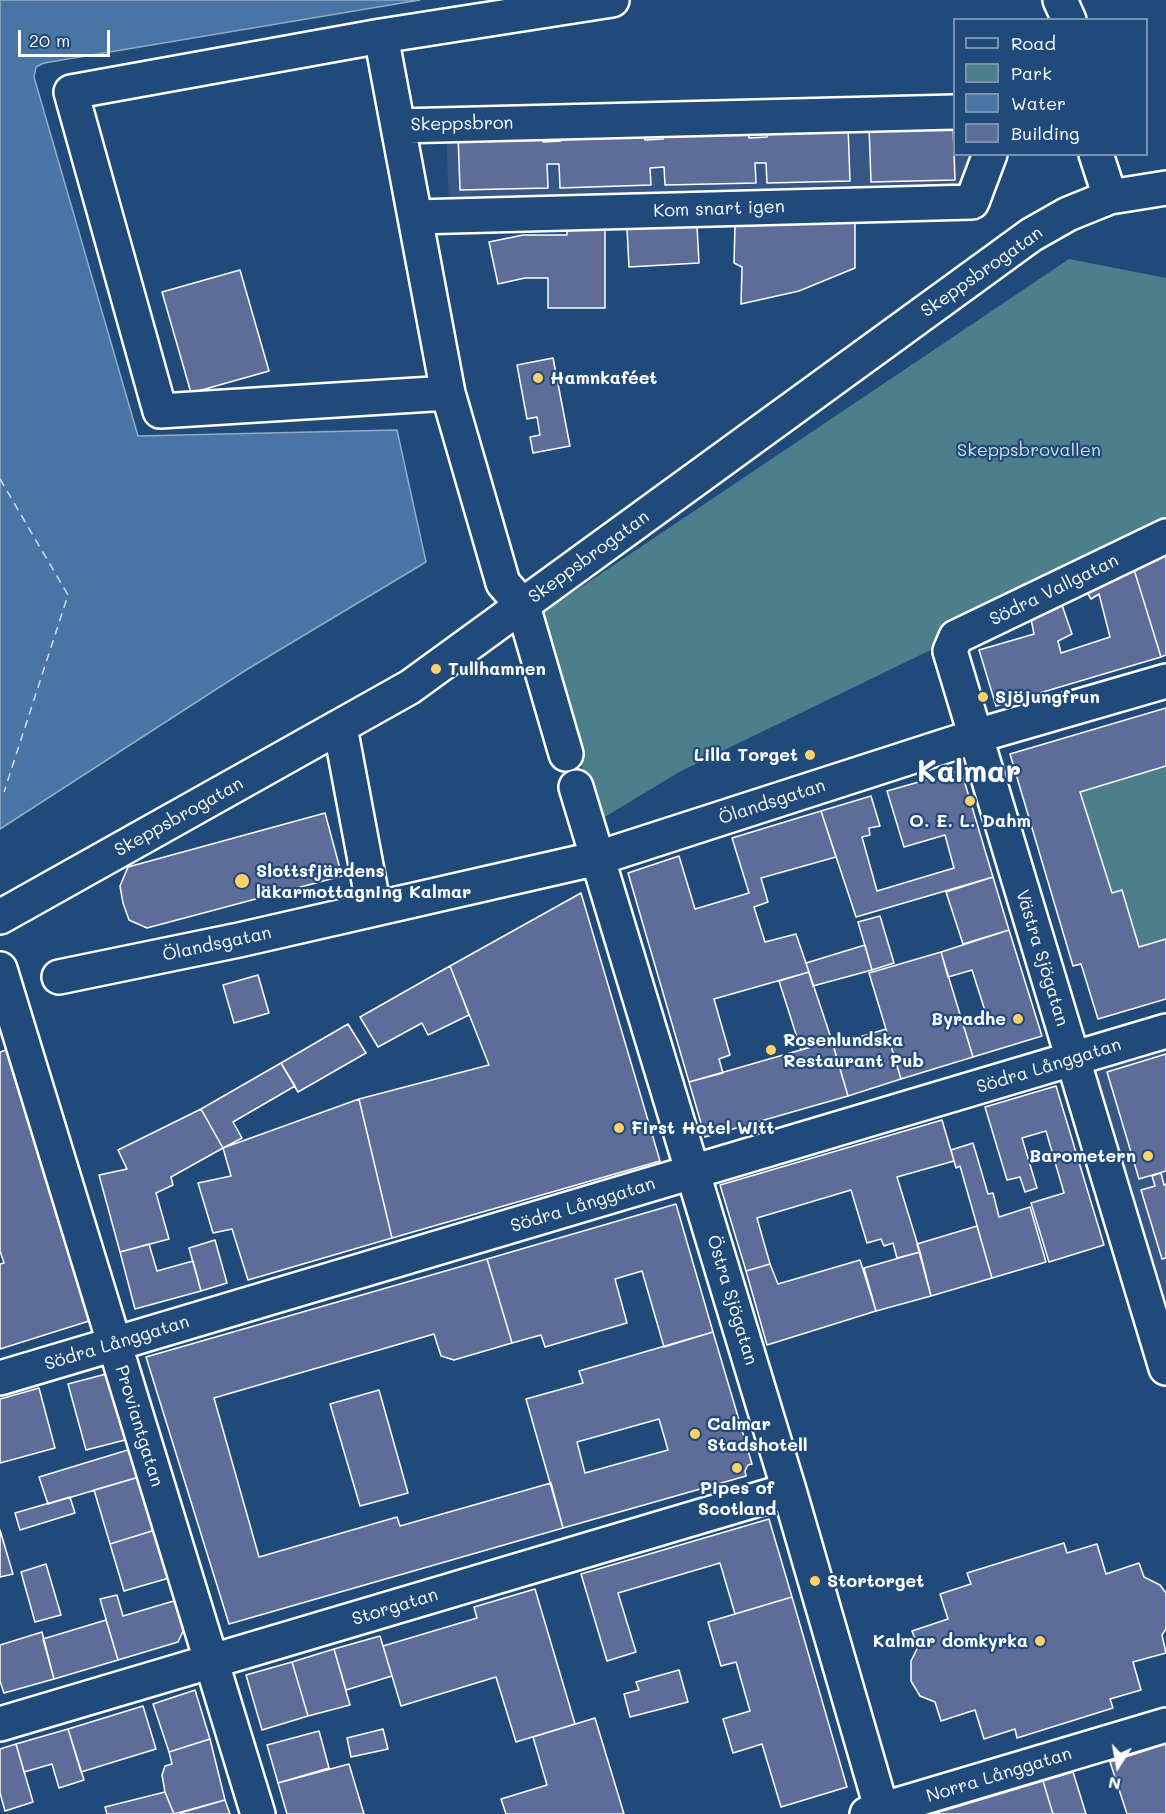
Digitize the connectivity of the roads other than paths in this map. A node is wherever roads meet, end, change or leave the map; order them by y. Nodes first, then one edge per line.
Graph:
1 (612, 0) edge
2 (1060, 0) edge
3 (1068, 18) edge
4 (381, 36) junction
5 (953, 112) edge
6 (398, 126) junction
7 (989, 156) edge
8 (1097, 156) edge
9 (1166, 188) edge
10 (1110, 197) junction
11 (415, 217) junction
12 (448, 393) junction
13 (1166, 536) edge
14 (523, 606) junction
15 (950, 651) joint
16 (1166, 681) edge
17 (340, 727) junction
18 (976, 736) junction
19 (566, 754) dead end
20 (576, 787) dead end
21 (598, 858) junction
22 (374, 908) junction
23 (0, 917) edge
24 (0, 969) edge
25 (59, 977) dead end
26 (1166, 1031) edge
27 (1072, 1059) junction
28 (693, 1172) junction
29 (115, 1344) junction
30 (1166, 1368) edge
31 (0, 1378) edge
32 (789, 1490) junction
33 (211, 1662) junction
34 (0, 1724) edge
35 (1166, 1725) edge
36 (877, 1812) edge
37 (258, 1814) edge

1 - 4 street
2 - 3 street
4 - 6 street
4 - 12 street
5 - 6 street, Skeppsbron
6 - 11 street, Skeppsbron
7 - 11 street, Kom snart igen
8 - 10 street
9 - 10 street, Skeppsbrogatan
10 - 14 street, Skeppsbrogatan
11 - 12 street, Skeppsbron
12 - 14 street, Skeppsbron
13 - 15 street, Södra Vallgatan
14 - 17 street, Skeppsbrogatan
14 - 19 street
15 - 18 street, Västra Sjögatan
16 - 18 street, Ölandsgatan
17 - 22 street
17 - 23 street, Skeppsbrogatan
18 - 21 street, Ölandsgatan
18 - 27 street, Västra Sjögatan
20 - 21 street, Östra Sjögatan
21 - 22 street, Ölandsgatan
21 - 28 street, Östra Sjögatan
22 - 25 street, Ölandsgatan
24 - 29 street, Proviantgatan
26 - 27 street, Södra Långgatan
27 - 28 street, Södra Långgatan
27 - 30 street, Västra Sjögatan
28 - 29 street, Södra Långgatan
28 - 32 street, Östra Sjögatan
29 - 31 street, Södra Långgatan
29 - 33 street, Proviantgatan
32 - 33 street, Storgatan
32 - 36 street, Östra Sjögatan
33 - 34 street, Storgatan
33 - 37 street, Proviantgatan
35 - 36 street, Norra Långgatan

